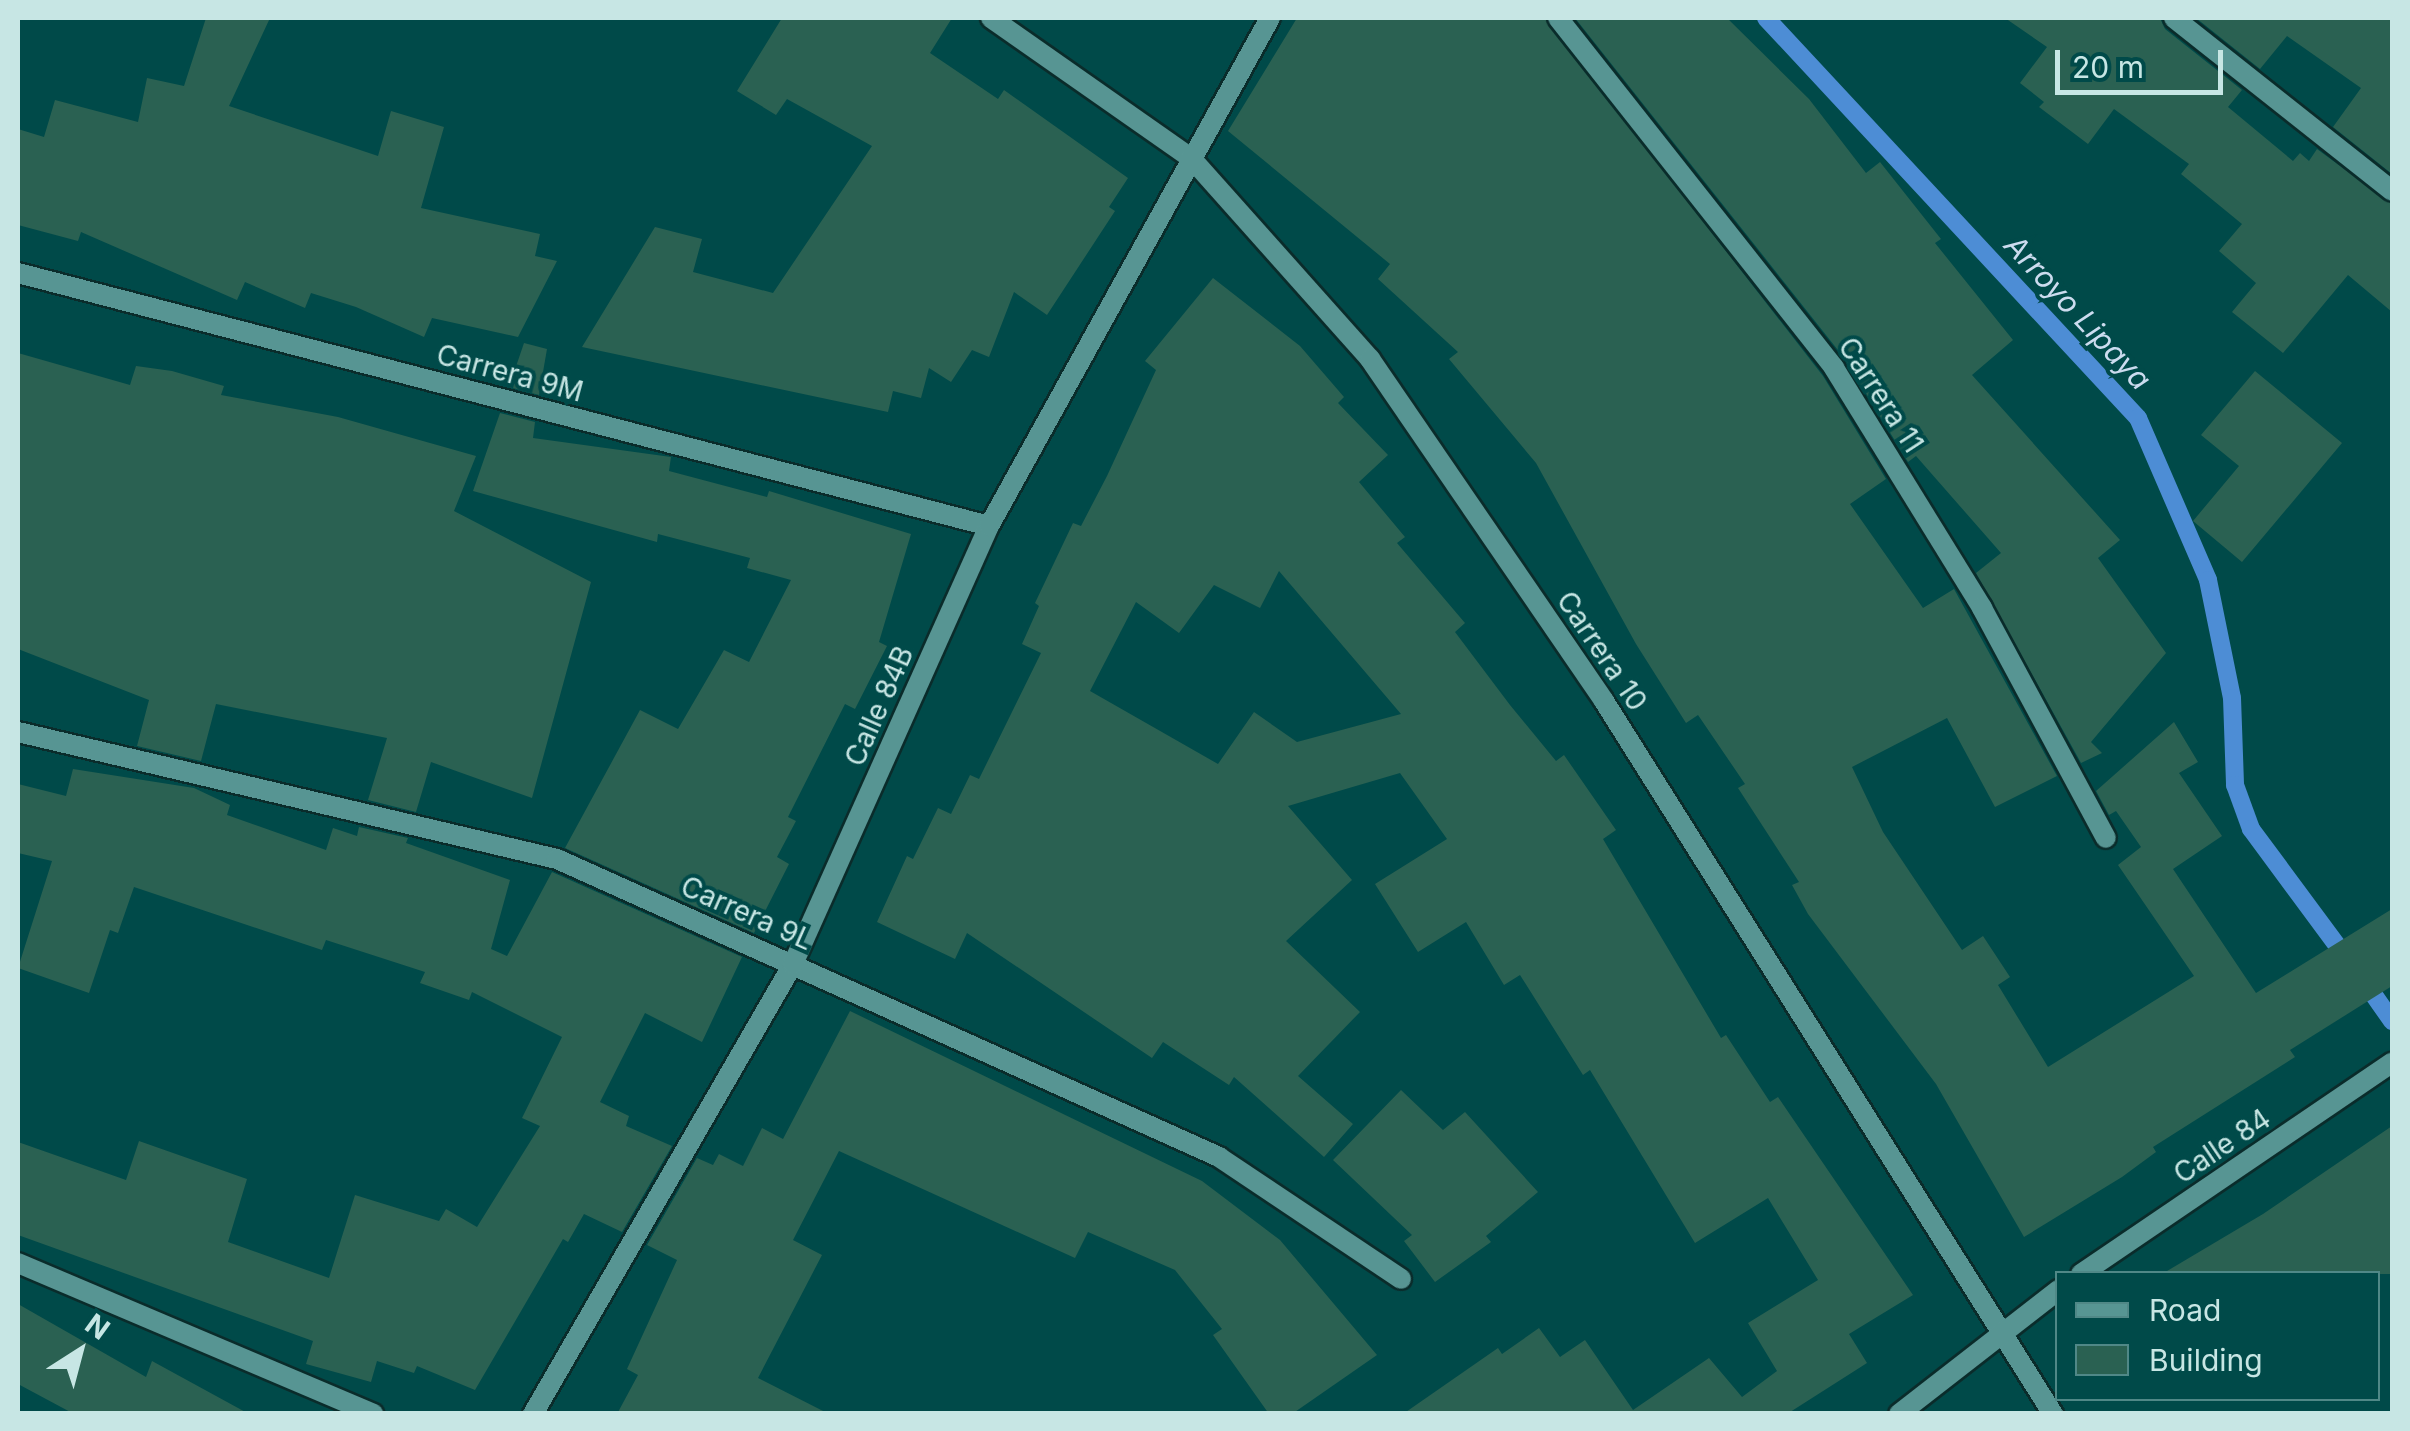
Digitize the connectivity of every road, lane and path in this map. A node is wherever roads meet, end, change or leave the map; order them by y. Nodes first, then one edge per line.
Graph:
1 (991, 18) edge
2 (1270, 18) edge
3 (1558, 18) edge
4 (2174, 18) edge
5 (1192, 159) junction
6 (2392, 191) edge
7 (18, 273) edge
8 (990, 526) junction
9 (18, 732) edge
10 (2106, 838) dead end
11 (793, 964) junction
12 (2392, 1064) edge
13 (18, 1263) edge
14 (2086, 1271) edge
15 (1401, 1279) dead end
16 (2055, 1292) edge
17 (2001, 1328) junction
18 (373, 1414) edge
19 (532, 1414) edge
20 (1899, 1414) edge
21 (2053, 1414) edge

1 - 5 street, Carrera 10
2 - 5 street, Calle 84B
3 - 10 street, Carrera 11
4 - 6 street
5 - 8 street, Calle 84B
5 - 17 street, Carrera 10
7 - 8 street, Carrera 9M
8 - 11 street, Calle 84B
9 - 11 street, Carrera 9L
11 - 15 street, Carrera 9L
11 - 19 street, Calle 84B
12 - 14 street, Calle 84
13 - 18 street
16 - 17 street
17 - 20 street
17 - 21 street, Carrera 10

